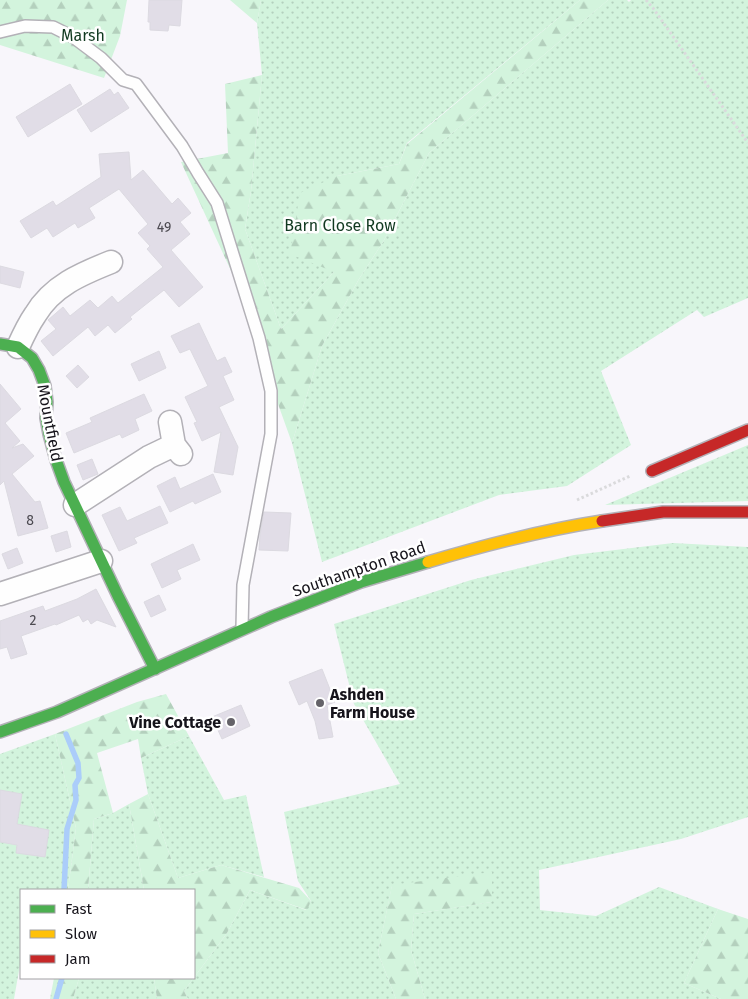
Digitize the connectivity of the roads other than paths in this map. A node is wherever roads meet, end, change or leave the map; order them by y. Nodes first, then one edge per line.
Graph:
1 (0, 32) edge
2 (111, 262) dead end
3 (9, 346) edge
4 (170, 422) dead end
5 (748, 430) edge
6 (652, 471) dead end
7 (76, 505) junction
8 (748, 512) edge
9 (101, 561) junction
10 (0, 594) edge
11 (242, 630) junction
12 (155, 669) junction
13 (0, 732) edge

1 - 11 lane
2 - 3 street, Mountfield
3 - 7 street, Mountfield
4 - 7 street
5 - 6 street
7 - 9 street, Mountfield
8 - 11 street, Southampton Road
9 - 10 street
9 - 12 street, Mountfield
11 - 12 street, Southampton Road
12 - 13 street, Southampton Road

